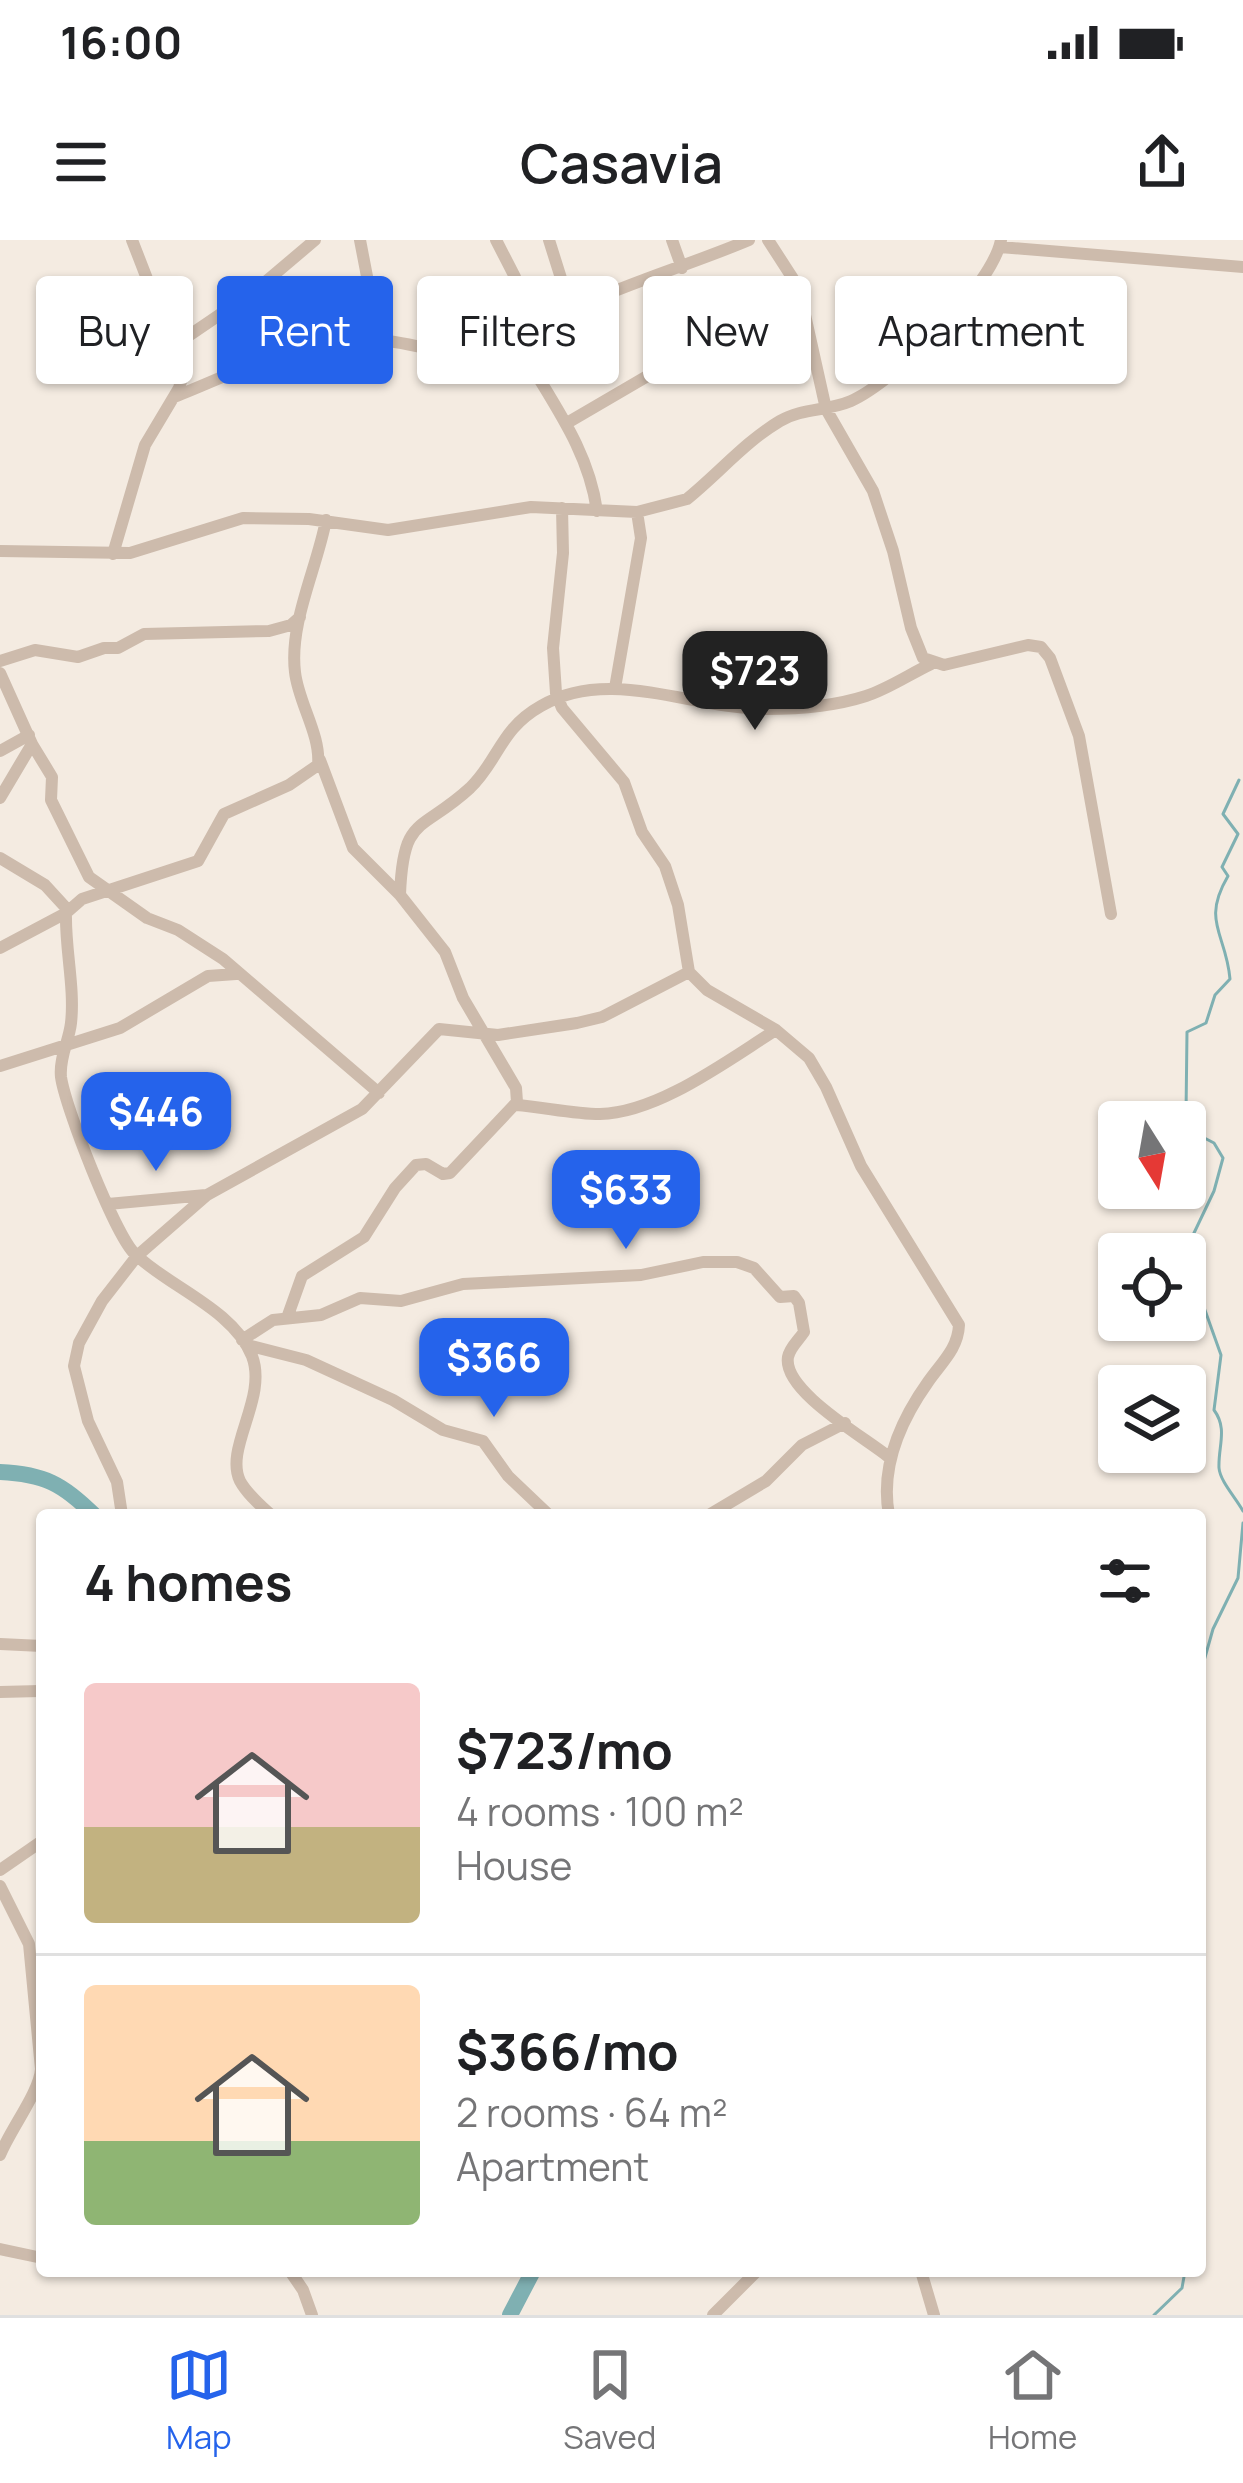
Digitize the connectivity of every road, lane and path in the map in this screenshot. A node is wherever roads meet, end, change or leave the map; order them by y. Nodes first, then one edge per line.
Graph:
1 (132, 240) edge
2 (314, 240) edge
3 (360, 240) edge
4 (496, 240) edge
5 (549, 240) edge
6 (672, 240) edge
7 (749, 240) edge
8 (768, 240) edge
9 (1000, 244) edge
10 (1243, 266) edge
11 (682, 268) junction
12 (146, 276) edge
13 (367, 276) edge
14 (514, 276) edge
15 (560, 276) edge
16 (792, 276) edge
17 (619, 289) edge
18 (193, 333) edge
19 (811, 335) edge
20 (643, 378) edge
21 (217, 380) edge
22 (179, 384) edge
23 (543, 384) edge
24 (174, 397) junction
25 (826, 409) junction
26 (567, 422) junction
27 (562, 508) junction
28 (598, 511) junction
29 (638, 512) junction
30 (326, 520) junction
31 (0, 551) edge
32 (113, 554) junction
33 (301, 616) junction
34 (0, 661) edge
35 (931, 664) junction
36 (0, 673) edge
37 (615, 688) junction
38 (558, 698) junction
39 (31, 740) junction
40 (0, 751) edge
41 (319, 759) junction
42 (0, 798) edge
43 (0, 858) edge
44 (108, 890) junction
45 (400, 895) junction
46 (66, 911) junction
47 (1112, 914) dead end
48 (0, 948) edge
49 (689, 971) junction
50 (242, 977) junction
51 (776, 1030) junction
52 (485, 1034) junction
53 (64, 1047) junction
54 (3, 1062) edge
55 (380, 1093) junction
56 (516, 1106) junction
57 (207, 1195) junction
58 (108, 1204) junction
59 (136, 1256) junction
60 (286, 1318) junction
61 (245, 1343) junction
62 (845, 1423) junction
63 (890, 1457) junction
64 (121, 1509) edge
65 (266, 1509) edge
66 (543, 1509) edge
67 (719, 1509) edge
68 (889, 1509) edge
69 (0, 1644) edge
70 (36, 1646) edge
71 (36, 1691) edge
72 (0, 1692) edge
73 (36, 1844) edge
74 (0, 1870) edge
75 (0, 1886) edge
76 (36, 2006) edge
77 (36, 2087) edge
78 (36, 2102) edge
79 (24, 2107) junction
80 (0, 2155) edge
81 (0, 2249) edge
82 (36, 2257) edge
83 (294, 2277) edge
84 (751, 2277) edge
85 (923, 2277) edge
86 (312, 2315) edge
87 (713, 2315) edge
88 (934, 2315) edge

1 - 12 street
2 - 18 street
3 - 13 street
4 - 14 street
5 - 15 street
6 - 11 street
7 - 11 street
8 - 16 street
9 - 10 street
9 - 25 street
11 - 17 street
19 - 25 street
20 - 26 street
21 - 24 street
22 - 24 street
23 - 26 street
24 - 32 street
25 - 29 street
25 - 35 street
26 - 28 street
27 - 28 street
27 - 30 street
27 - 38 street
28 - 29 street
29 - 37 street
30 - 32 street
30 - 33 street
31 - 32 street
33 - 34 street
33 - 41 street
35 - 37 street
35 - 47 street
36 - 39 street
37 - 38 street
38 - 45 street
38 - 49 street
39 - 40 street
39 - 42 street
39 - 44 street
41 - 44 street
41 - 45 street
43 - 46 street
44 - 46 street
44 - 50 street
45 - 52 street
46 - 48 street
46 - 53 street
49 - 51 street
49 - 52 street
50 - 53 street
50 - 55 street
51 - 56 street
51 - 63 street
52 - 55 street
52 - 56 street
53 - 54 street
53 - 58 street
55 - 57 street
56 - 60 street
57 - 58 street
57 - 59 street
58 - 59 street
59 - 61 street
59 - 64 street
60 - 61 street
60 - 62 street
61 - 65 street
61 - 66 street
62 - 63 street
62 - 67 street
63 - 68 street
69 - 70 street
71 - 72 street
73 - 74 street
75 - 76 street
77 - 79 street
78 - 79 street
79 - 80 street
81 - 82 street
83 - 86 street
84 - 87 street
85 - 88 street

